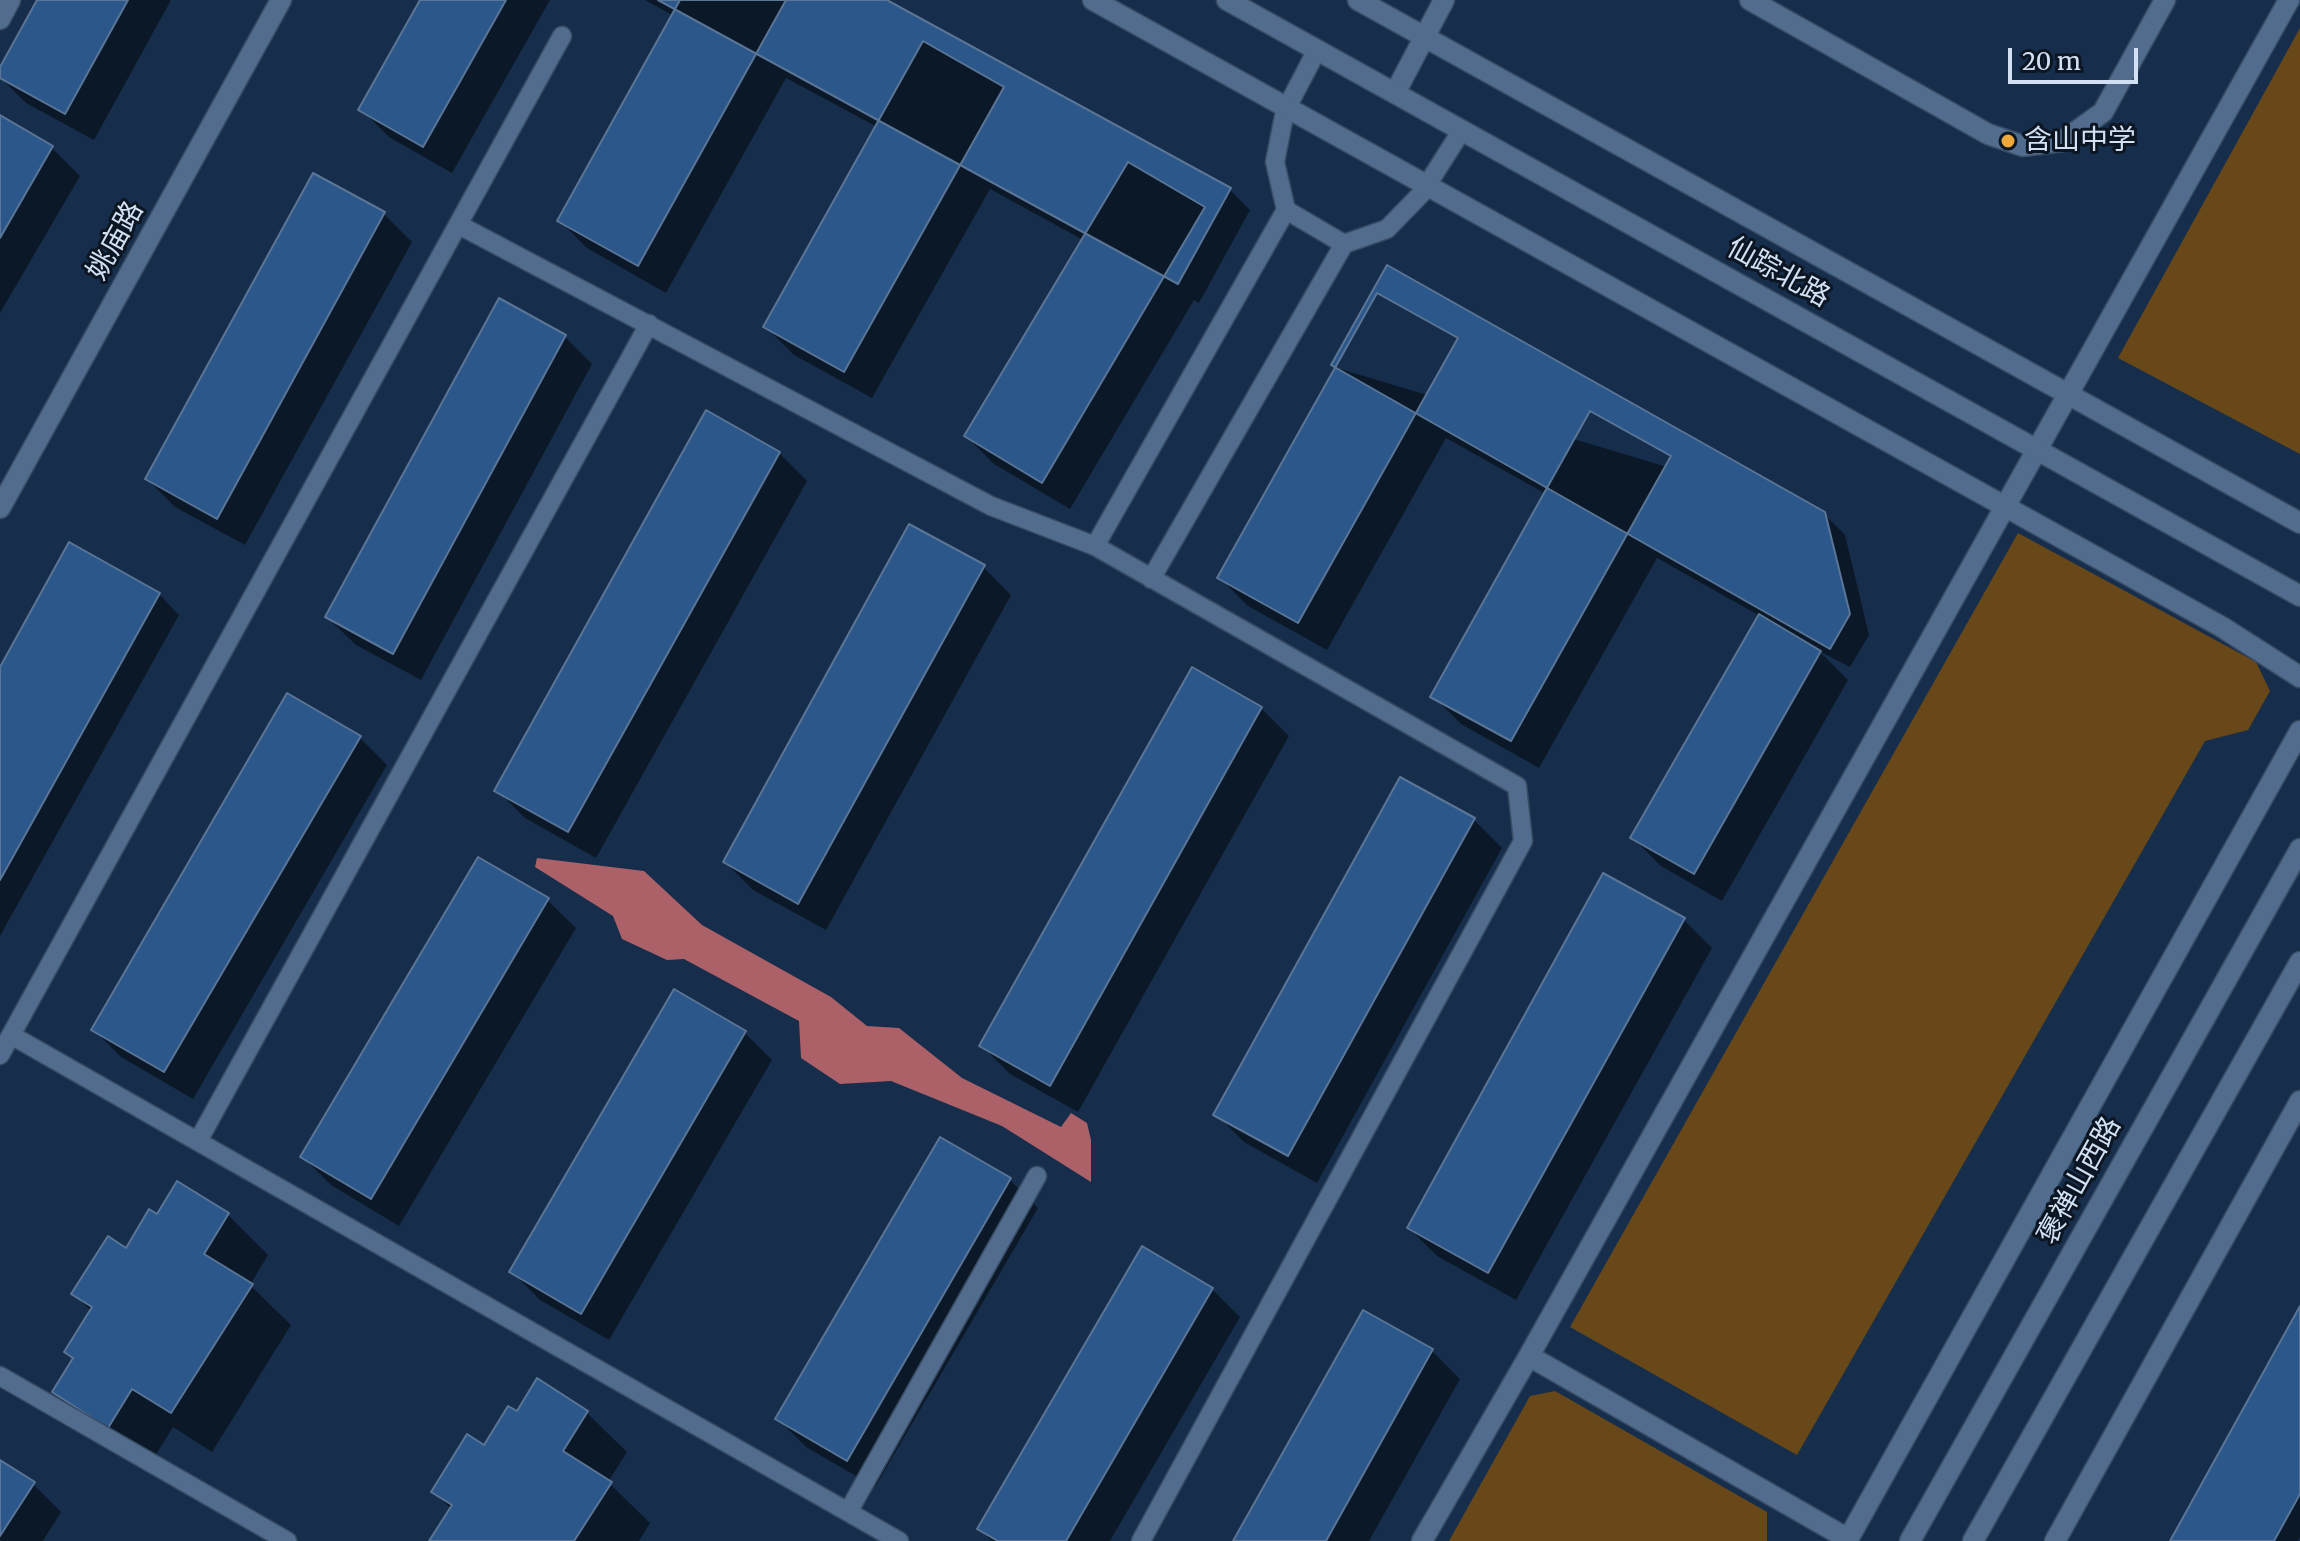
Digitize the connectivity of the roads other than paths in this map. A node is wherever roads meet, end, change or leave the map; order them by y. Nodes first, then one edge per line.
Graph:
1 (10, 0) edge
2 (281, 0) edge
3 (1093, 0) edge
4 (1227, 0) edge
5 (1358, 0) edge
6 (1444, 0) edge
7 (1750, 0) edge
8 (2165, 0) edge
9 (2289, 0) edge
10 (0, 19) edge
11 (562, 36) dead end
12 (1317, 50) junction
13 (1395, 93) junction
14 (1286, 107) junction
15 (1462, 130) junction
16 (1427, 185) junction
17 (1286, 210) junction
18 (459, 225) junction
19 (1344, 244) junction
20 (649, 324) junction
21 (2038, 449) junction
22 (0, 508) edge
23 (2300, 523) edge
24 (1095, 546) junction
25 (1151, 579) junction
26 (2300, 596) edge
27 (2300, 677) edge
28 (2300, 731) edge
29 (2300, 849) edge
30 (2300, 962) edge
31 (11, 1035) junction
32 (0, 1055) edge
33 (2300, 1101) edge
34 (198, 1141) junction
35 (1037, 1176) dead end
36 (1529, 1356) junction
37 (0, 1376) edge
38 (848, 1512) junction
39 (1847, 1540) edge
40 (287, 1541) edge
41 (899, 1541) edge
42 (1141, 1541) edge
43 (1422, 1541) edge
44 (1910, 1541) edge
45 (1973, 1541) edge
46 (2055, 1541) edge

1 - 10 street
2 - 22 street, 姚庙路
3 - 14 street
4 - 12 street, 仙踪北路
5 - 23 street
6 - 13 street
7 - 8 street
9 - 21 street
11 - 18 lane
12 - 13 street, 仙踪北路
12 - 14 lane
13 - 15 street, 仙踪北路
14 - 16 street
14 - 17 lane
15 - 16 lane
15 - 21 street, 仙踪北路
16 - 19 lane
16 - 27 street
17 - 19 lane
17 - 24 lane
18 - 20 lane
18 - 31 lane
19 - 25 lane
20 - 24 lane
20 - 34 lane
21 - 26 street, 仙踪北路
21 - 36 street
24 - 25 lane
25 - 42 lane
28 - 39 street
29 - 44 street, 褒禅山西路
30 - 45 street
31 - 32 lane
31 - 34 lane
33 - 46 street
34 - 38 lane
35 - 38 lane
36 - 39 street
36 - 43 street
37 - 40 lane
38 - 41 lane

